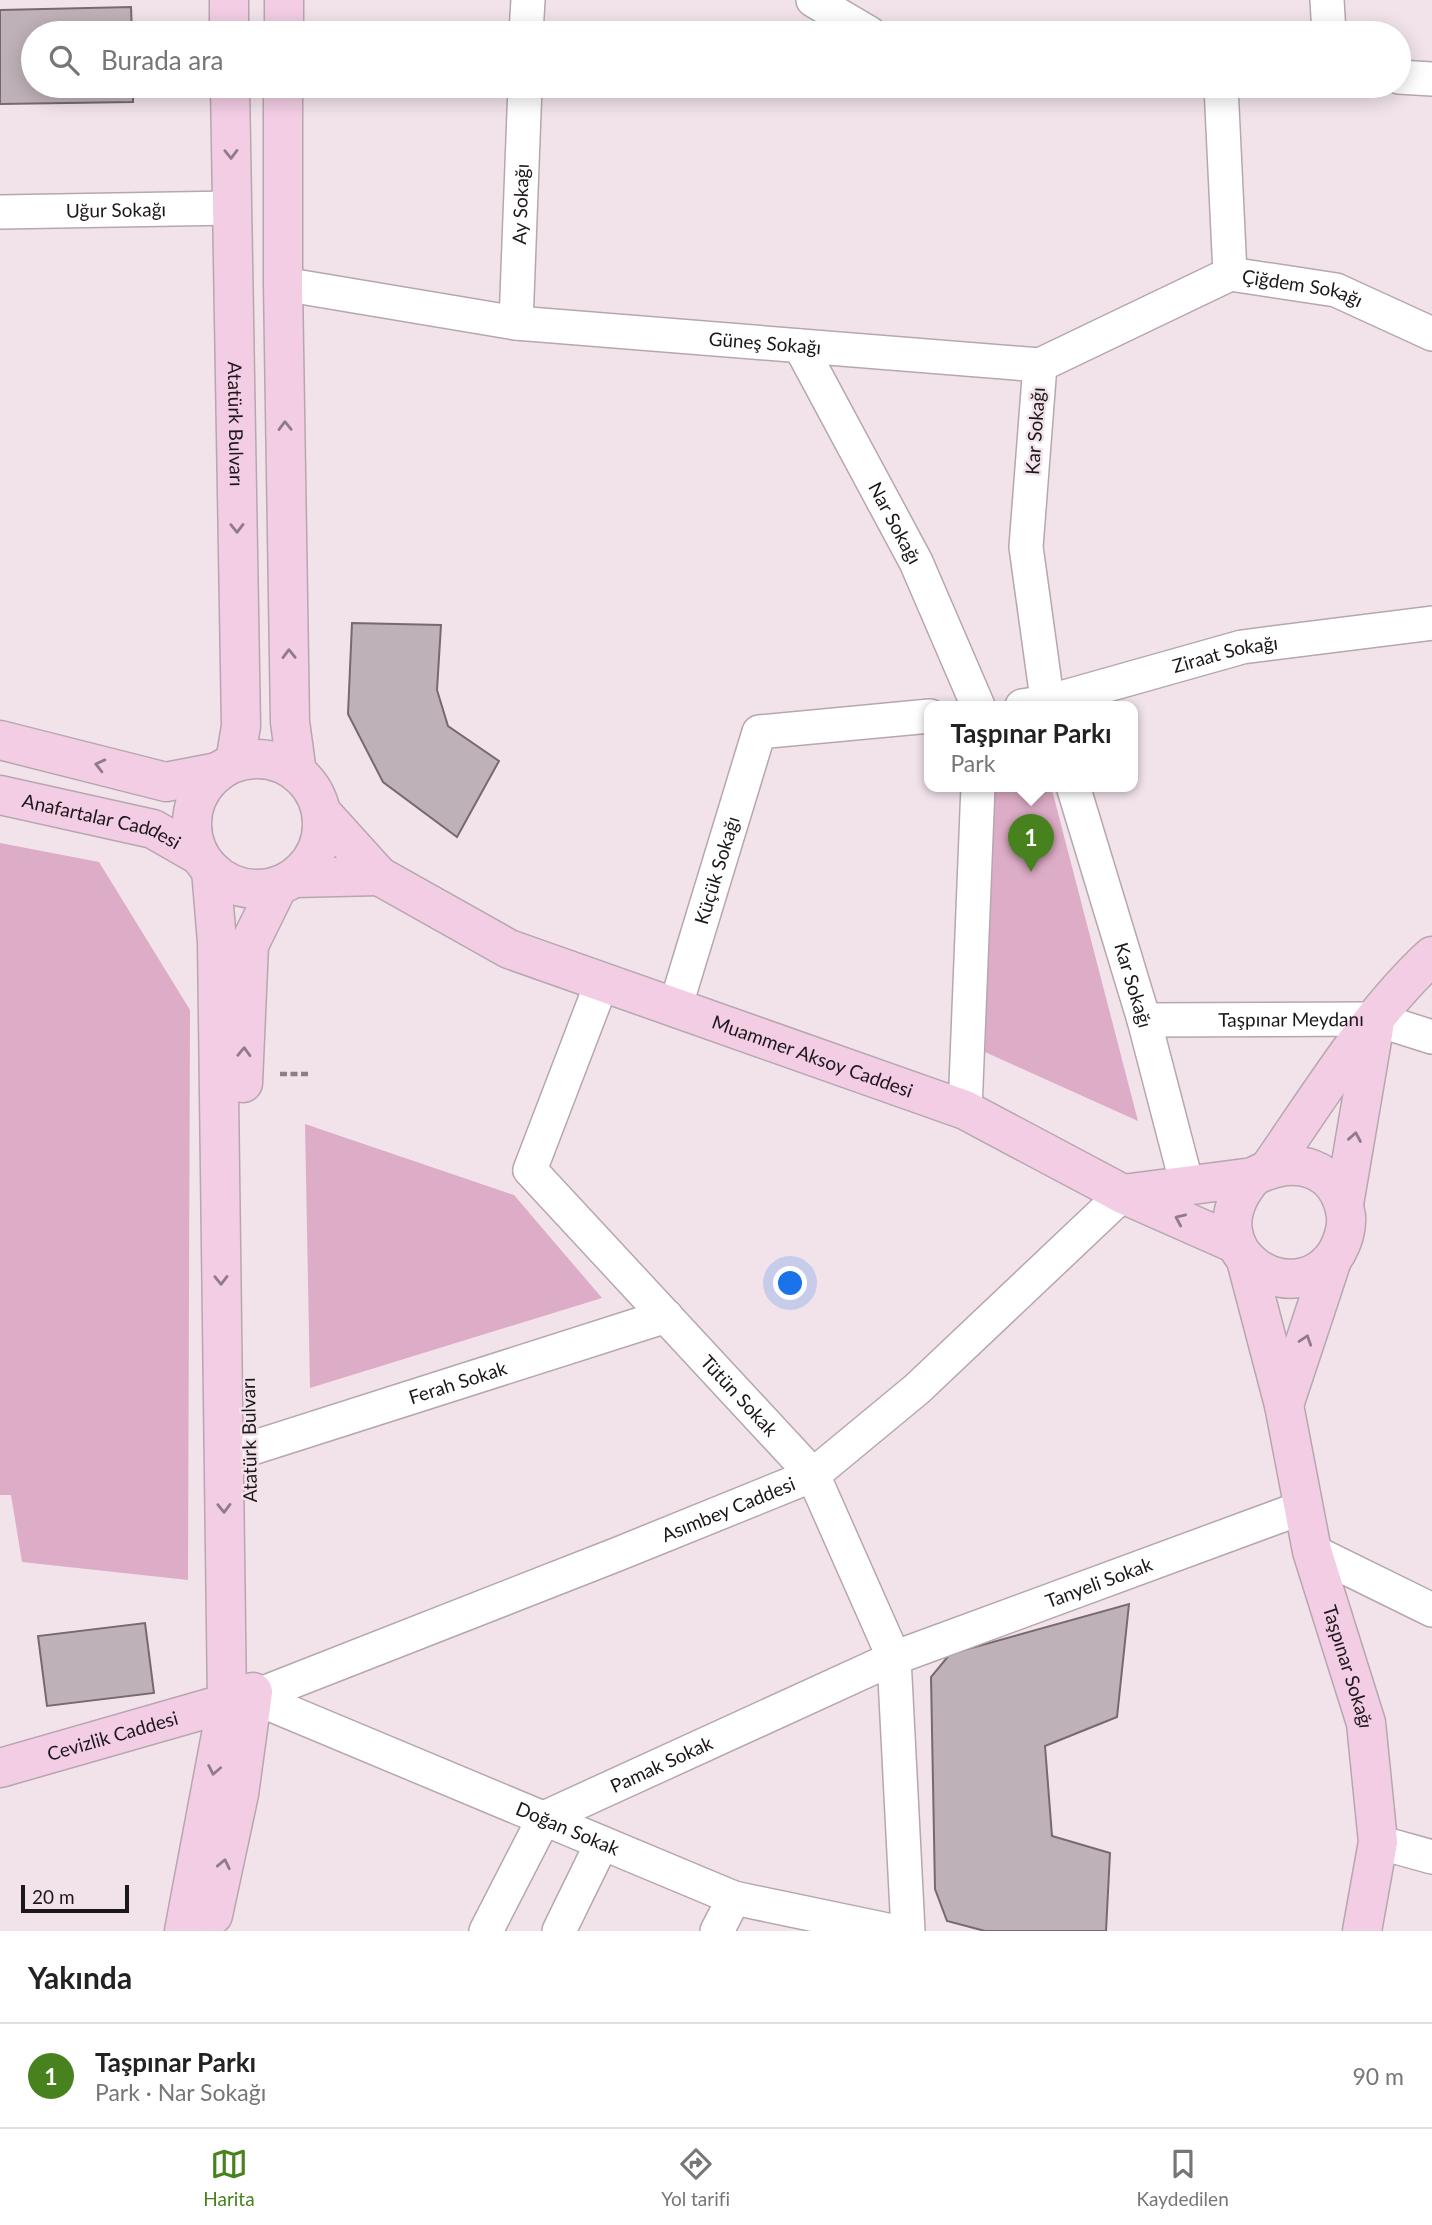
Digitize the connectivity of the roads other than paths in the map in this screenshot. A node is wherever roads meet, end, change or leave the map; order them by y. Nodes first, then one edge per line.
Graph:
1 (229, 0) edge
2 (284, 0) edge
3 (528, 0) edge
4 (813, 0) edge
5 (1326, 0) edge
6 (229, 21) edge
7 (284, 21) edge
8 (527, 21) edge
9 (849, 21) edge
10 (1328, 21) edge
11 (1411, 78) edge
12 (1432, 79) edge
13 (230, 98) edge
14 (284, 98) edge
15 (525, 98) edge
16 (1221, 98) edge
17 (232, 208) junction
18 (0, 212) edge
19 (1230, 274) junction
20 (283, 284) junction
21 (516, 323) junction
22 (1432, 334) edge
23 (800, 346) junction
24 (1041, 365) junction
25 (1432, 623) edge
26 (976, 701) edge
27 (1039, 701) edge
28 (1053, 701) edge
29 (924, 716) edge
30 (0, 740) edge
31 (226, 767) junction
32 (297, 773) junction
33 (978, 792) edge
34 (1075, 792) edge
35 (0, 795) edge
36 (322, 813) junction
37 (205, 863) junction
38 (379, 876) junction
39 (286, 882) junction
40 (233, 943) junction
41 (1432, 957) edge
42 (602, 982) junction
43 (675, 1008) junction
44 (1375, 1019) junction
45 (1144, 1020) junction
46 (1432, 1037) edge
47 (965, 1110) junction
48 (1261, 1172) junction
49 (1187, 1185) junction
50 (1124, 1194) junction
51 (1344, 1204) junction
52 (1241, 1252) junction
53 (1332, 1259) junction
54 (666, 1316) junction
55 (1284, 1405) junction
56 (249, 1449) junction
57 (813, 1475) junction
58 (1304, 1507) junction
59 (1312, 1551) junction
60 (1432, 1610) edge
61 (894, 1658) junction
62 (240, 1700) junction
63 (0, 1768) edge
64 (544, 1818) junction
65 (1378, 1842) junction
66 (602, 1843) junction
67 (1432, 1857) edge
68 (734, 1898) junction
69 (184, 1931) edge
70 (209, 1931) edge
71 (486, 1931) edge
72 (559, 1931) edge
73 (717, 1931) edge
74 (892, 1931) edge
75 (908, 1931) edge
76 (1362, 1931) edge

1 - 6 main road
2 - 7 main road
3 - 8 street
4 - 9 street
5 - 10 street
11 - 12 street
13 -> 17 main road, Atatürk Bulvarı
14 - 20 main road
15 - 21 street, Ay Sokağı
16 - 19 street, Çiğdem Sokağı
17 - 18 street, Uğur Sokağı
17 -> 31 main road, Atatürk Bulvarı
19 - 22 street, Çiğdem Sokağı
19 - 24 street
20 - 21 street, Güneş Sokağı
32 -> 20 main road
21 - 23 street, Güneş Sokağı
23 - 24 street, Güneş Sokağı
23 - 26 street, Nar Sokağı
24 - 27 street, Kar Sokağı
25 - 28 street, Ziraat Sokağı
29 - 43 street, Küçük Sokağı
31 -> 30 main road
31 - 32 main road
31 - 37 main road
32 - 36 main road
33 - 47 street
34 - 45 street, Kar Sokağı
35 - 37 main road, Anafartalar Caddesi
36 - 38 main road
36 - 39 main road
37 - 39 main road
37 - 40 main road, Atatürk Bulvarı
38 - 39 main road
38 - 42 main road, Muammer Aksoy Caddesi
39 - 40 main road
56 -> 40 main road, Atatürk Bulvarı
40 -> 62 main road
41 - 44 main road
42 - 43 main road, Muammer Aksoy Caddesi
42 - 54 street, Tütün Sokak
43 - 47 main road, Muammer Aksoy Caddesi
44 - 45 street, Taşpınar Meydanı
44 - 46 street
44 - 48 main road
51 -> 44 main road, Taşpınar Meydanı
45 - 49 street, Kar Sokağı
47 - 50 main road, Muammer Aksoy Caddesi
48 - 49 main road
48 - 51 main road
48 - 52 main road
49 - 50 main road
52 -> 50 main road, Muammer Aksoy Caddesi
50 - 57 street, Asımbey Caddesi
51 - 53 main road, Taşpınar Meydanı
52 - 53 main road
52 - 55 main road, Taşpınar Sokağı
55 -> 53 main road, Taşpınar Meydanı
54 - 56 street, Ferah Sokak
54 - 57 street, Tütün Sokak
55 - 58 main road, Taşpınar Sokağı
56 - 62 main road, Atatürk Bulvarı
57 - 61 street, Tütün Sokak
57 - 62 street, Asımbey Caddesi
58 - 59 main road, Taşpınar Sokağı
58 - 61 street, Tanyeli Sokak
59 - 60 street
59 - 65 main road, Taşpınar Sokağı
61 - 64 street, Pamak Sokak
61 - 75 street
62 - 63 main road, Cevizlik Caddesi
62 - 64 street, Doğan Sokak
62 -> 69 main road
70 -> 62 main road, Atatürk Bulvarı
64 - 66 street, Doğan Sokak
64 - 71 street
65 - 67 street
65 - 76 main road, Taşpınar Sokağı
66 - 68 street, Doğan Sokak
66 - 72 street
68 - 73 street
68 - 74 street, Doğan Sokak

